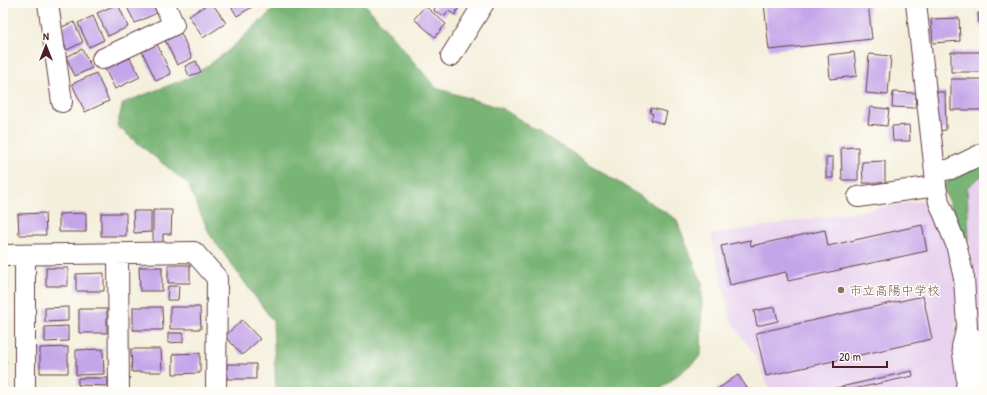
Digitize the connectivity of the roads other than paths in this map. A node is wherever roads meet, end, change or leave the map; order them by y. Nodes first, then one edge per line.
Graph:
1 (48, 3) edge
2 (164, 3) edge
3 (484, 3) edge
4 (916, 3) edge
5 (451, 56) dead end
6 (102, 59) dead end
7 (62, 102) dead end
8 (984, 153) edge
9 (936, 179) junction
10 (858, 197) dead end
11 (118, 254) junction
12 (3, 255) edge
13 (25, 255) junction
14 (967, 326) junction
15 (984, 388) edge
16 (25, 392) edge
17 (119, 392) edge
18 (216, 392) edge
19 (965, 392) edge

1 - 7 street
2 - 6 street
3 - 5 street
4 - 9 street
8 - 9 street
9 - 10 street
9 - 14 street
11 - 13 street
11 - 17 street
11 - 18 street
12 - 13 street
13 - 16 street
14 - 15 street
14 - 19 street

